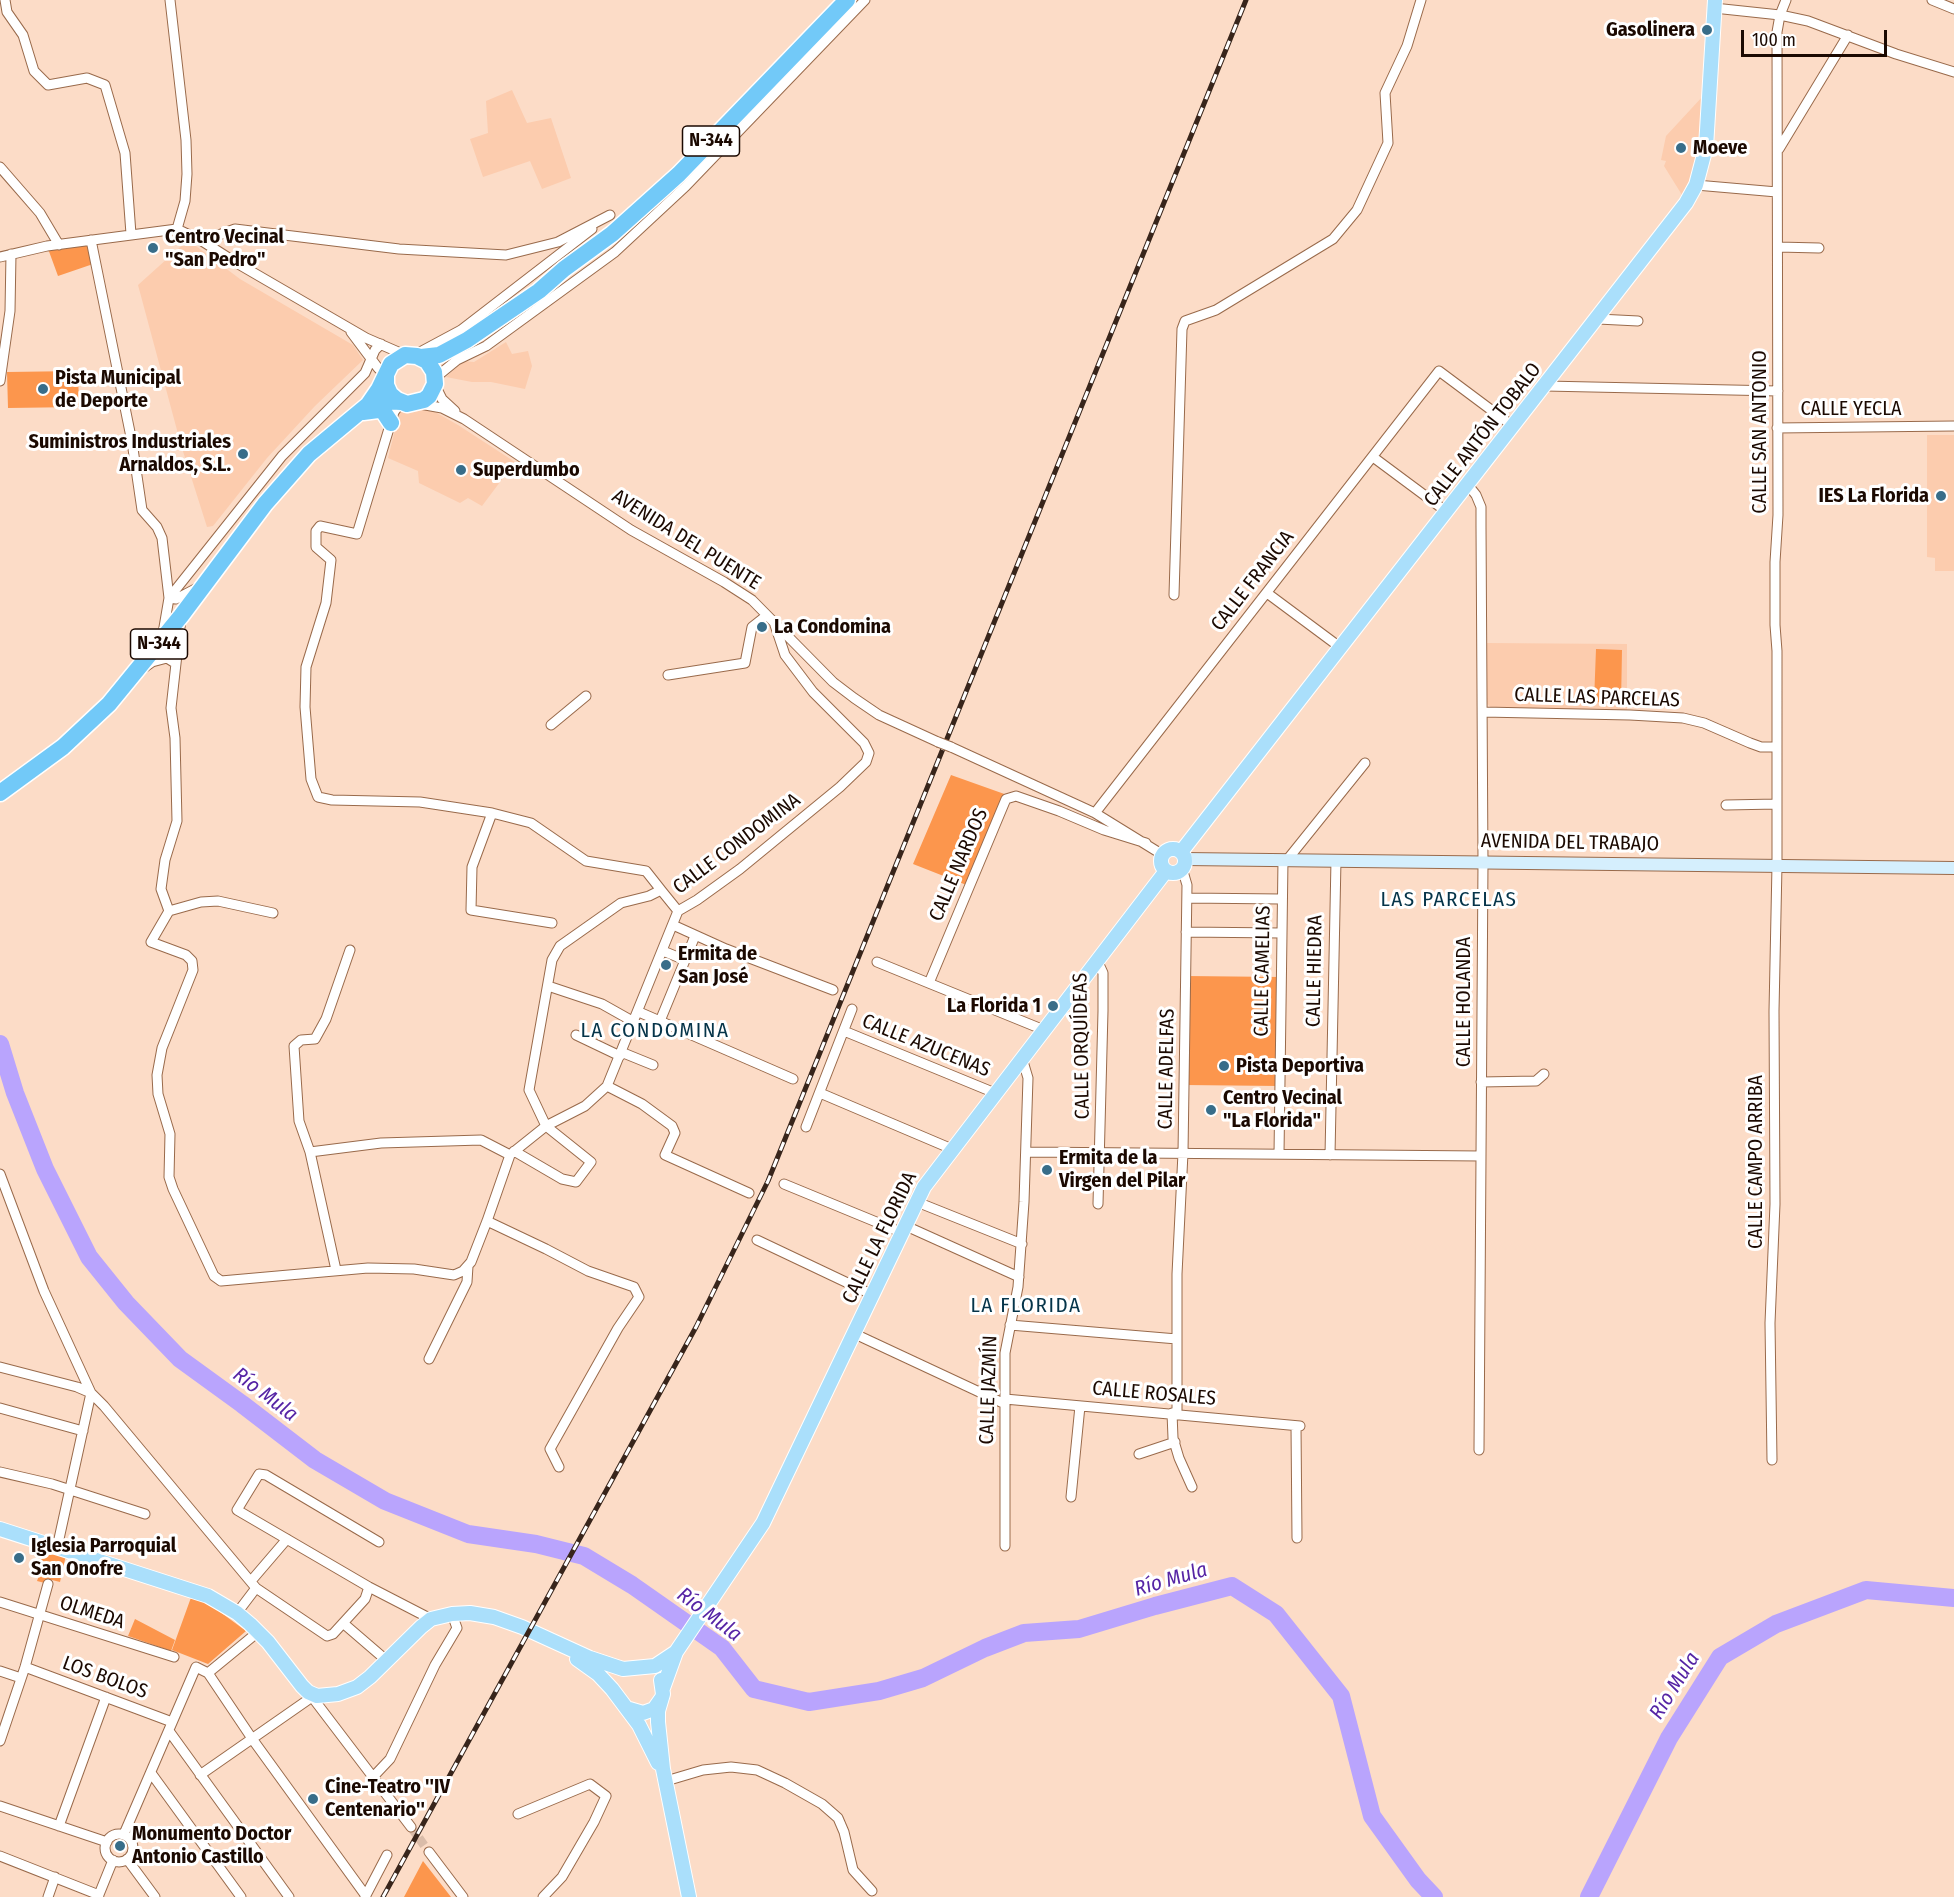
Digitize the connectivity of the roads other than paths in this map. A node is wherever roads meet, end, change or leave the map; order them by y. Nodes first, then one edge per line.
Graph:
1 (5, 0) edge
2 (170, 0) edge
3 (847, 0) edge
4 (865, 0) edge
5 (1420, 0) edge
6 (1786, 0) edge
7 (1932, 0) edge
8 (1715, 4) edge
9 (1954, 9) edge
10 (1780, 15) junction
11 (1848, 35) junction
12 (1954, 72) edge
13 (1777, 151) junction
14 (0, 167) edge
15 (1696, 185) junction
16 (1778, 192) junction
17 (177, 229) junction
18 (131, 234) junction
19 (92, 240) junction
20 (202, 241) junction
21 (59, 245) junction
22 (1778, 247) junction
23 (1819, 248) dead end
24 (11, 254) junction
25 (0, 257) edge
26 (1598, 319) junction
27 (1638, 321) dead end
28 (341, 322) junction
29 (467, 340) junction
30 (381, 344) junction
31 (412, 356) junction
32 (371, 359) junction
33 (386, 375) junction
34 (435, 380) junction
35 (0, 381) edge
36 (1545, 386) junction
37 (1778, 391) junction
38 (406, 403) junction
39 (362, 409) junction
40 (464, 419) junction
41 (391, 423) junction
42 (1954, 426) edge
43 (1514, 427) junction
44 (1777, 428) junction
45 (1373, 457) junction
46 (1468, 485) junction
47 (1447, 512) junction
48 (204, 585) junction
49 (1267, 593) junction
50 (1174, 595) dead end
51 (169, 598) junction
52 (181, 616) junction
53 (766, 616) junction
54 (775, 625) junction
55 (162, 641) junction
56 (1341, 648) junction
57 (175, 663) junction
58 (136, 674) junction
59 (669, 675) dead end
60 (586, 696) dead end
61 (1483, 712) junction
62 (551, 725) dead end
63 (1777, 747) junction
64 (1365, 763) dead end
65 (0, 793) edge
66 (1777, 804) junction
67 (1726, 805) dead end
68 (492, 813) junction
69 (1095, 813) junction
70 (1146, 843) junction
71 (1163, 855) junction
72 (1183, 860) junction
73 (1285, 860) junction
74 (1336, 860) junction
75 (1483, 862) junction
76 (1777, 865) junction
77 (1954, 868) edge
78 (1166, 870) junction
79 (661, 890) junction
80 (1187, 898) junction
81 (1281, 899) junction
82 (169, 911) junction
83 (678, 911) junction
84 (273, 914) dead end
85 (552, 923) dead end
86 (673, 924) junction
87 (1186, 932) junction
88 (1281, 933) junction
89 (695, 936) junction
90 (350, 950) dead end
91 (663, 951) junction
92 (685, 960) junction
93 (1097, 960) junction
94 (876, 962) dead end
95 (929, 983) junction
96 (548, 986) junction
97 (833, 990) dead end
98 (852, 1008) dead end
99 (639, 1012) junction
100 (660, 1021) junction
101 (634, 1022) junction
102 (1044, 1030) junction
103 (843, 1031) junction
104 (576, 1035) dead end
105 (620, 1054) junction
106 (1022, 1058) junction
107 (653, 1065) dead end
108 (1544, 1074) dead end
109 (793, 1079) dead end
110 (1481, 1082) junction
111 (607, 1086) junction
112 (820, 1093) junction
113 (995, 1094) junction
114 (546, 1126) junction
115 (806, 1127) dead end
116 (952, 1149) junction
117 (310, 1152) junction
118 (1026, 1152) junction
119 (1101, 1152) junction
120 (512, 1153) junction
121 (1183, 1153) junction
122 (1279, 1154) junction
123 (1330, 1155) junction
124 (1481, 1156) junction
125 (0, 1174) edge
126 (784, 1184) dead end
127 (749, 1193) dead end
128 (917, 1202) junction
129 (1098, 1204) dead end
130 (487, 1221) junction
131 (904, 1229) junction
132 (757, 1240) dead end
133 (1022, 1244) junction
134 (468, 1266) junction
135 (336, 1270) junction
136 (1019, 1277) junction
137 (873, 1295) junction
138 (1010, 1326) junction
139 (855, 1334) junction
140 (1177, 1339) junction
141 (429, 1359) dead end
142 (0, 1367) edge
143 (91, 1393) junction
144 (1005, 1402) junction
145 (1080, 1406) junction
146 (0, 1408) edge
147 (1175, 1414) junction
148 (83, 1431) junction
149 (1175, 1442) junction
150 (1479, 1450) dead end
151 (1139, 1454) dead end
152 (1772, 1460) dead end
153 (560, 1467) dead end
154 (0, 1472) edge
155 (1192, 1487) dead end
156 (69, 1490) junction
157 (1071, 1497) dead end
158 (145, 1514) dead end
159 (0, 1529) edge
160 (1297, 1538) dead end
161 (287, 1539) junction
162 (380, 1542) dead end
163 (1005, 1546) dead end
164 (57, 1548) junction
165 (48, 1584) dead end
166 (254, 1585) junction
167 (369, 1587) junction
168 (0, 1602) edge
169 (237, 1613) junction
170 (452, 1614) junction
171 (40, 1615) junction
172 (431, 1619) junction
173 (343, 1623) junction
174 (258, 1632) junction
175 (551, 1640) junction
176 (676, 1652) junction
177 (174, 1658) dead end
178 (386, 1660) junction
179 (25, 1667) junction
180 (637, 1668) junction
181 (0, 1671) edge
182 (208, 1672) junction
183 (21, 1678) junction
184 (310, 1694) junction
185 (662, 1694) junction
186 (106, 1697) junction
187 (623, 1703) junction
188 (171, 1727) junction
189 (252, 1740) junction
190 (0, 1741) edge
191 (151, 1773) junction
192 (200, 1775) junction
193 (665, 1775) junction
194 (373, 1777) junction
195 (0, 1806) edge
196 (518, 1814) dead end
197 (59, 1826) junction
198 (411, 1827) tunnel mouth
199 (124, 1834) junction
200 (107, 1842) junction
201 (429, 1852) tunnel mouth
202 (387, 1855) dead end
203 (0, 1856) edge
204 (127, 1859) junction
205 (113, 1860) junction
206 (56, 1877) junction
207 (872, 1891) dead end
208 (99, 1896) edge
209 (48, 1897) edge
210 (155, 1897) edge
211 (241, 1897) edge
212 (289, 1897) edge
213 (366, 1897) edge
214 (463, 1897) edge
215 (543, 1897) edge
216 (689, 1897) edge

1 - 18 street
2 - 17 street
3 - 29 highway, N-344
4 - 34 street
5 - 50 street
6 - 10 street, CALLE SAN ANTONIO
7 - 9 street
8 - 10 street
8 - 15 main road, CALLE ANTÓN TOBALO
10 - 11 street
10 - 13 street, CALLE SAN ANTONIO
11 - 12 street
11 - 13 street
13 - 16 street, CALLE SAN ANTONIO
14 - 21 street
15 - 16 street
15 - 26 main road, CALLE ANTÓN TOBALO
16 - 22 street, CALLE SAN ANTONIO
17 - 18 street
17 - 20 street
18 - 19 street
19 - 21 street
19 - 51 street
20 - 28 street
20 - 31 street
21 - 24 street
22 - 23 street
22 - 37 street, CALLE SAN ANTONIO
24 - 25 street
24 - 35 street
26 - 27 street
26 - 36 main road, CALLE ANTÓN TOBALO
28 - 30 street
28 - 32 street
29 - 31 highway
29 - 34 highway, N-344
30 - 31 street
30 - 32 street
31 - 33 highway
31 - 34 highway
32 - 33 street
32 - 51 street
33 - 38 highway
33 - 39 highway
34 - 38 highway, N-344
34 - 40 street, AVENIDA DEL PUENTE
36 - 37 street
36 - 43 main road, CALLE ANTÓN TOBALO
37 - 44 street, CALLE SAN ANTONIO
38 - 39 highway
38 - 40 street, AVENIDA DEL PUENTE
38 - 41 street
39 - 41 highway
39 - 48 highway, N-344
40 - 53 street, AVENIDA DEL PUENTE
41 - 68 street
42 - 44 street, CALLE YECLA
43 - 45 street, CALLE FRANCIA
43 - 46 main road, CALLE ANTÓN TOBALO
44 - 63 street, CALLE SAN ANTONIO
45 - 47 street
45 - 49 street, CALLE FRANCIA
46 - 47 main road, CALLE ANTÓN TOBALO
46 - 61 street, CALLE HOLANDA
47 - 56 main road, CALLE ANTÓN TOBALO
48 - 51 street
48 - 52 highway, N-344
49 - 56 street
49 - 69 street, CALLE FRANCIA
51 - 55 street
52 - 55 highway, N-344
52 - 57 street
53 - 54 street, AVENIDA DEL PUENTE
53 - 59 street
54 - 69 street, AVENIDA DEL PUENTE, bridge
54 - 83 street, CALLE CONDOMINA
55 - 58 highway, N-344
56 - 72 main road, CALLE ANTÓN TOBALO
57 - 58 street
57 - 82 street
58 - 65 highway, N-344
60 - 62 street
61 - 63 street, CALLE LAS PARCELAS
61 - 75 street, CALLE HOLANDA
63 - 66 street, CALLE SAN ANTONIO
64 - 73 street
66 - 67 street
66 - 76 street, CALLE SAN ANTONIO
68 - 79 street
68 - 85 street
69 - 70 street, AVENIDA DEL PUENTE
70 - 71 street, AVENIDA DEL PUENTE
70 - 95 street, CALLE NARDOS
71 - 72 main road
71 - 78 main road
72 - 73 street, AVENIDA DEL TRABAJO
72 - 78 main road
72 - 80 street, CALLE ADELFAS
73 - 74 street, AVENIDA DEL TRABAJO
73 - 81 street, CALLE CAMELIAS
74 - 75 street, AVENIDA DEL TRABAJO
74 - 123 street, CALLE HIEDRA
75 - 76 street, AVENIDA DEL TRABAJO
75 - 110 street, CALLE HOLANDA
76 - 77 street, AVENIDA DEL TRABAJO
76 - 152 street, CALLE CAMPO ARRIBA
78 - 93 main road, CALLE LA FLORIDA
79 - 83 street
79 - 96 street
80 - 81 street
80 - 87 street, CALLE ADELFAS
81 - 88 street, CALLE CAMELIAS
82 - 84 street
82 - 135 street
83 - 86 street, CALLE CONDOMINA
86 - 89 street
86 - 91 street, CALLE CONDOMINA
87 - 88 street
87 - 121 street, CALLE ADELFAS
88 - 122 street, CALLE CAMELIAS
89 - 92 street
89 - 97 street
90 - 117 street
91 - 92 street
91 - 99 street, CALLE CONDOMINA
92 - 100 street
93 - 102 main road, CALLE LA FLORIDA
93 - 119 street, CALLE ORQUÍDEAS
94 - 95 street
95 - 102 street
96 - 101 street
96 - 114 street
98 - 103 street
99 - 100 street
99 - 101 street, CALLE CONDOMINA
100 - 109 street
101 - 105 street, CALLE CONDOMINA
102 - 106 main road, CALLE LA FLORIDA
103 - 112 street
103 - 113 street, CALLE AZUCENAS
104 - 105 street
105 - 107 street
105 - 111 street, CALLE CONDOMINA
106 - 113 main road, CALLE LA FLORIDA
106 - 118 street, CALLE JAZMÍN
108 - 110 street
110 - 124 street, CALLE HOLANDA
111 - 114 street, CALLE CONDOMINA
111 - 127 street
112 - 115 street
112 - 116 street
113 - 116 main road, CALLE LA FLORIDA
114 - 120 street, CALLE CONDOMINA
114 - 120 street
116 - 128 main road, CALLE LA FLORIDA
117 - 120 street
117 - 135 street
118 - 119 street
118 - 133 street, CALLE JAZMÍN
119 - 121 street
119 - 129 street, CALLE ORQUÍDEAS
120 - 130 street
121 - 122 street
121 - 140 street, CALLE ADELFAS
122 - 123 street
123 - 124 street
124 - 150 street, CALLE HOLANDA
125 - 143 street
126 - 131 street
128 - 131 main road, CALLE LA FLORIDA
128 - 133 street
130 - 134 street
130 - 153 street
131 - 136 street
131 - 137 main road, CALLE LA FLORIDA
132 - 137 street
133 - 136 street, CALLE JAZMÍN
134 - 135 street
134 - 141 street
136 - 138 street, CALLE JAZMÍN
137 - 139 main road, CALLE LA FLORIDA
138 - 140 street
138 - 144 street, CALLE JAZMÍN
139 - 144 street, CALLE ROSALES
139 - 176 main road, CALLE LA FLORIDA
140 - 147 street, CALLE ADELFAS
142 - 143 street
143 - 148 street
143 - 166 street
144 - 145 street, CALLE ROSALES
144 - 163 street, CALLE JAZMÍN
145 - 147 street, CALLE ROSALES
145 - 157 street
146 - 148 street
147 - 149 street, CALLE ADELFAS
147 - 160 street, CALLE ROSALES
148 - 156 street
149 - 151 street
149 - 155 street, CALLE ADELFAS
154 - 156 street
156 - 158 street
156 - 164 street
159 - 164 main road
161 - 162 street
161 - 166 street
161 - 167 street
164 - 169 main road
165 - 171 street
166 - 169 street
166 - 173 street
167 - 172 street
167 - 173 street
168 - 171 street, OLMEDA
169 - 174 main road
170 - 172 main road
170 - 175 main road
170 - 194 street
171 - 177 street, OLMEDA
171 - 179 street
172 - 178 main road
173 - 178 street
174 - 182 street
174 - 184 main road
175 - 180 main road
175 - 187 main road
176 - 180 main road, CALLE LA FLORIDA
176 - 185 main road, CALLE LA FLORIDA
178 - 184 main road
179 - 183 street
179 - 186 street, LOS BOLOS
180 - 185 main road
180 - 187 main road
181 - 183 street
182 - 188 street
182 - 189 street
183 - 190 street
184 - 189 street
184 - 194 street
185 - 187 main road
185 - 193 main road, CALLE LA FLORIDA
186 - 188 street, LOS BOLOS
186 - 197 street
187 - 193 main road
188 - 191 street
188 - 192 street
189 - 192 street
189 - 213 street
191 - 199 street
191 - 211 street
192 - 212 street
193 - 207 street
193 - 216 main road
194 - 198 street
195 - 197 street
196 - 215 street
197 - 200 street
199 - 200 street
199 - 204 street
200 - 205 street
201 - 214 street
202 - 213 street
203 - 206 street
204 - 205 street
204 - 210 street
205 - 208 street
206 - 208 street
206 - 209 street

